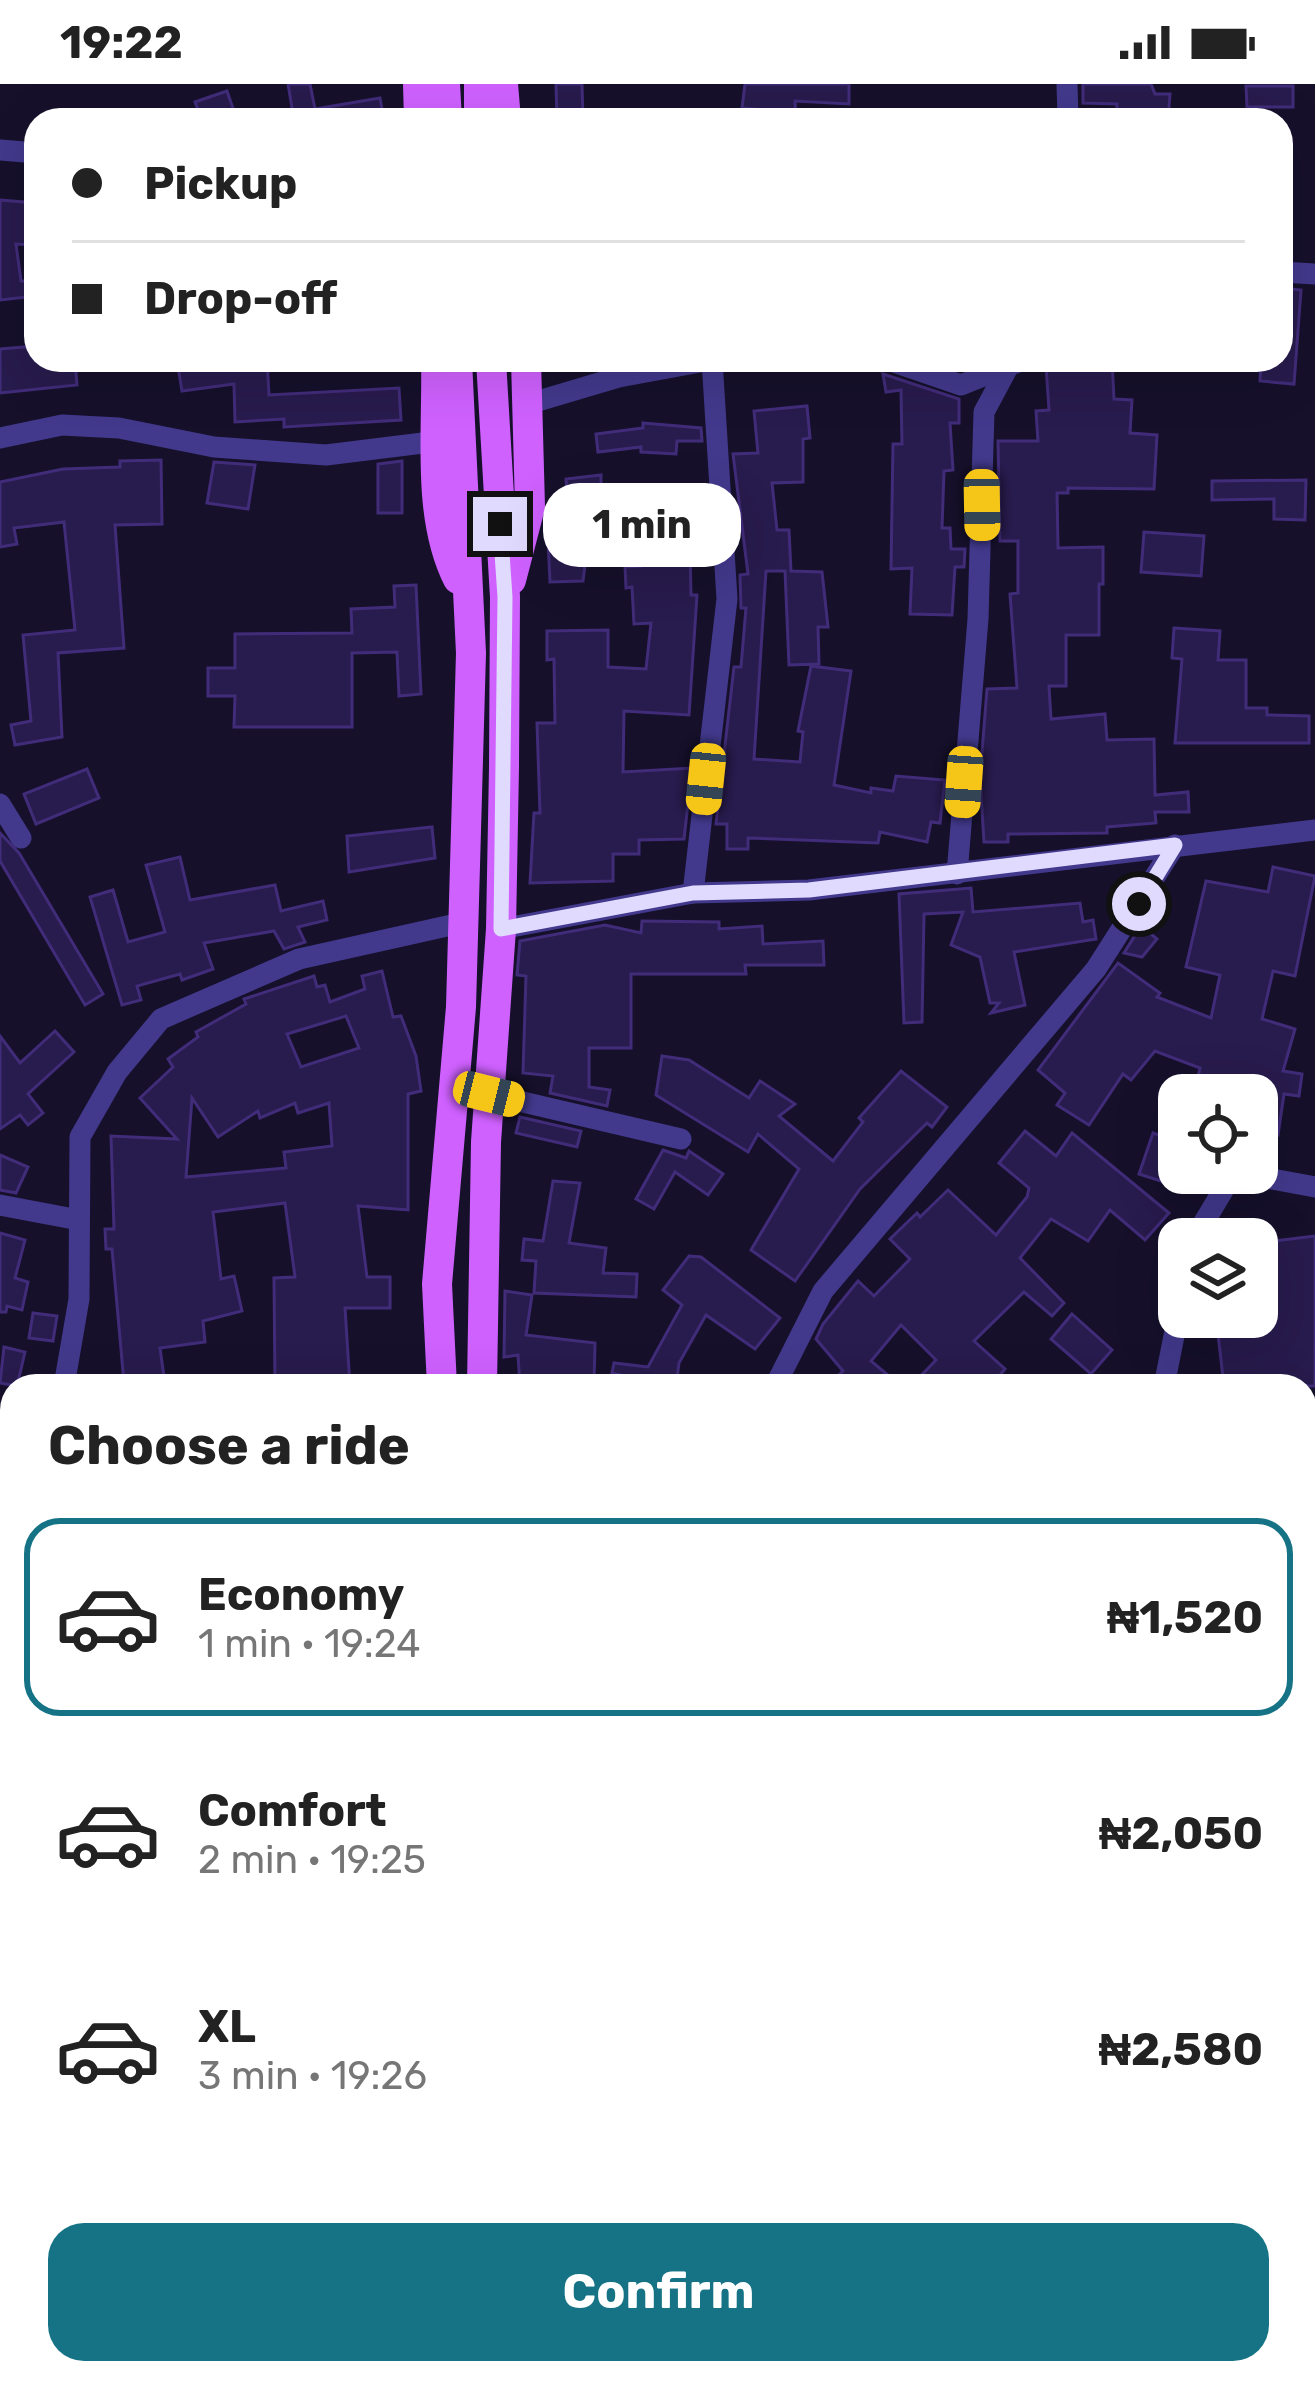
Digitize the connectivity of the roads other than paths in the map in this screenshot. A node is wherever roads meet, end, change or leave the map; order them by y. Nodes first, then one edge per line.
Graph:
1 (436, 372) edge
2 (458, 372) edge
3 (492, 372) edge
4 (527, 372) edge
5 (647, 372) edge
6 (713, 372) edge
7 (922, 372) edge
8 (996, 372) edge
9 (1010, 372) edge
10 (528, 404) junction
11 (0, 438) edge
12 (439, 441) junction
13 (505, 597) junction
14 (469, 600) junction
15 (0, 804) edge
16 (1315, 830) edge
17 (21, 838) dead end
18 (1175, 845) junction
19 (957, 874) junction
20 (693, 893) junction
21 (465, 922) junction
22 (501, 929) junction
23 (489, 1094) junction
24 (681, 1139) dead end
25 (1315, 1187) edge
26 (0, 1205) edge
27 (1207, 1218) edge
28 (79, 1220) junction
29 (1174, 1338) edge
30 (66, 1374) edge
31 (441, 1374) edge
32 (482, 1374) edge
33 (781, 1374) edge
34 (1166, 1374) edge

1 - 12 main road
2 - 14 main road
3 - 13 main road
4 - 10 main road
5 - 10 street
6 - 20 street
7 - 8 street
9 - 19 street
10 - 13 main road
11 - 12 street
12 - 14 main road
13 - 22 main road
14 - 21 main road
15 - 17 street
16 - 18 street
18 - 19 street
18 - 33 street
19 - 20 street
20 - 22 street
21 - 28 street
21 - 31 main road
22 - 23 main road
23 - 24 street
23 - 32 main road
25 - 27 street
26 - 28 street
28 - 30 street
29 - 34 street

